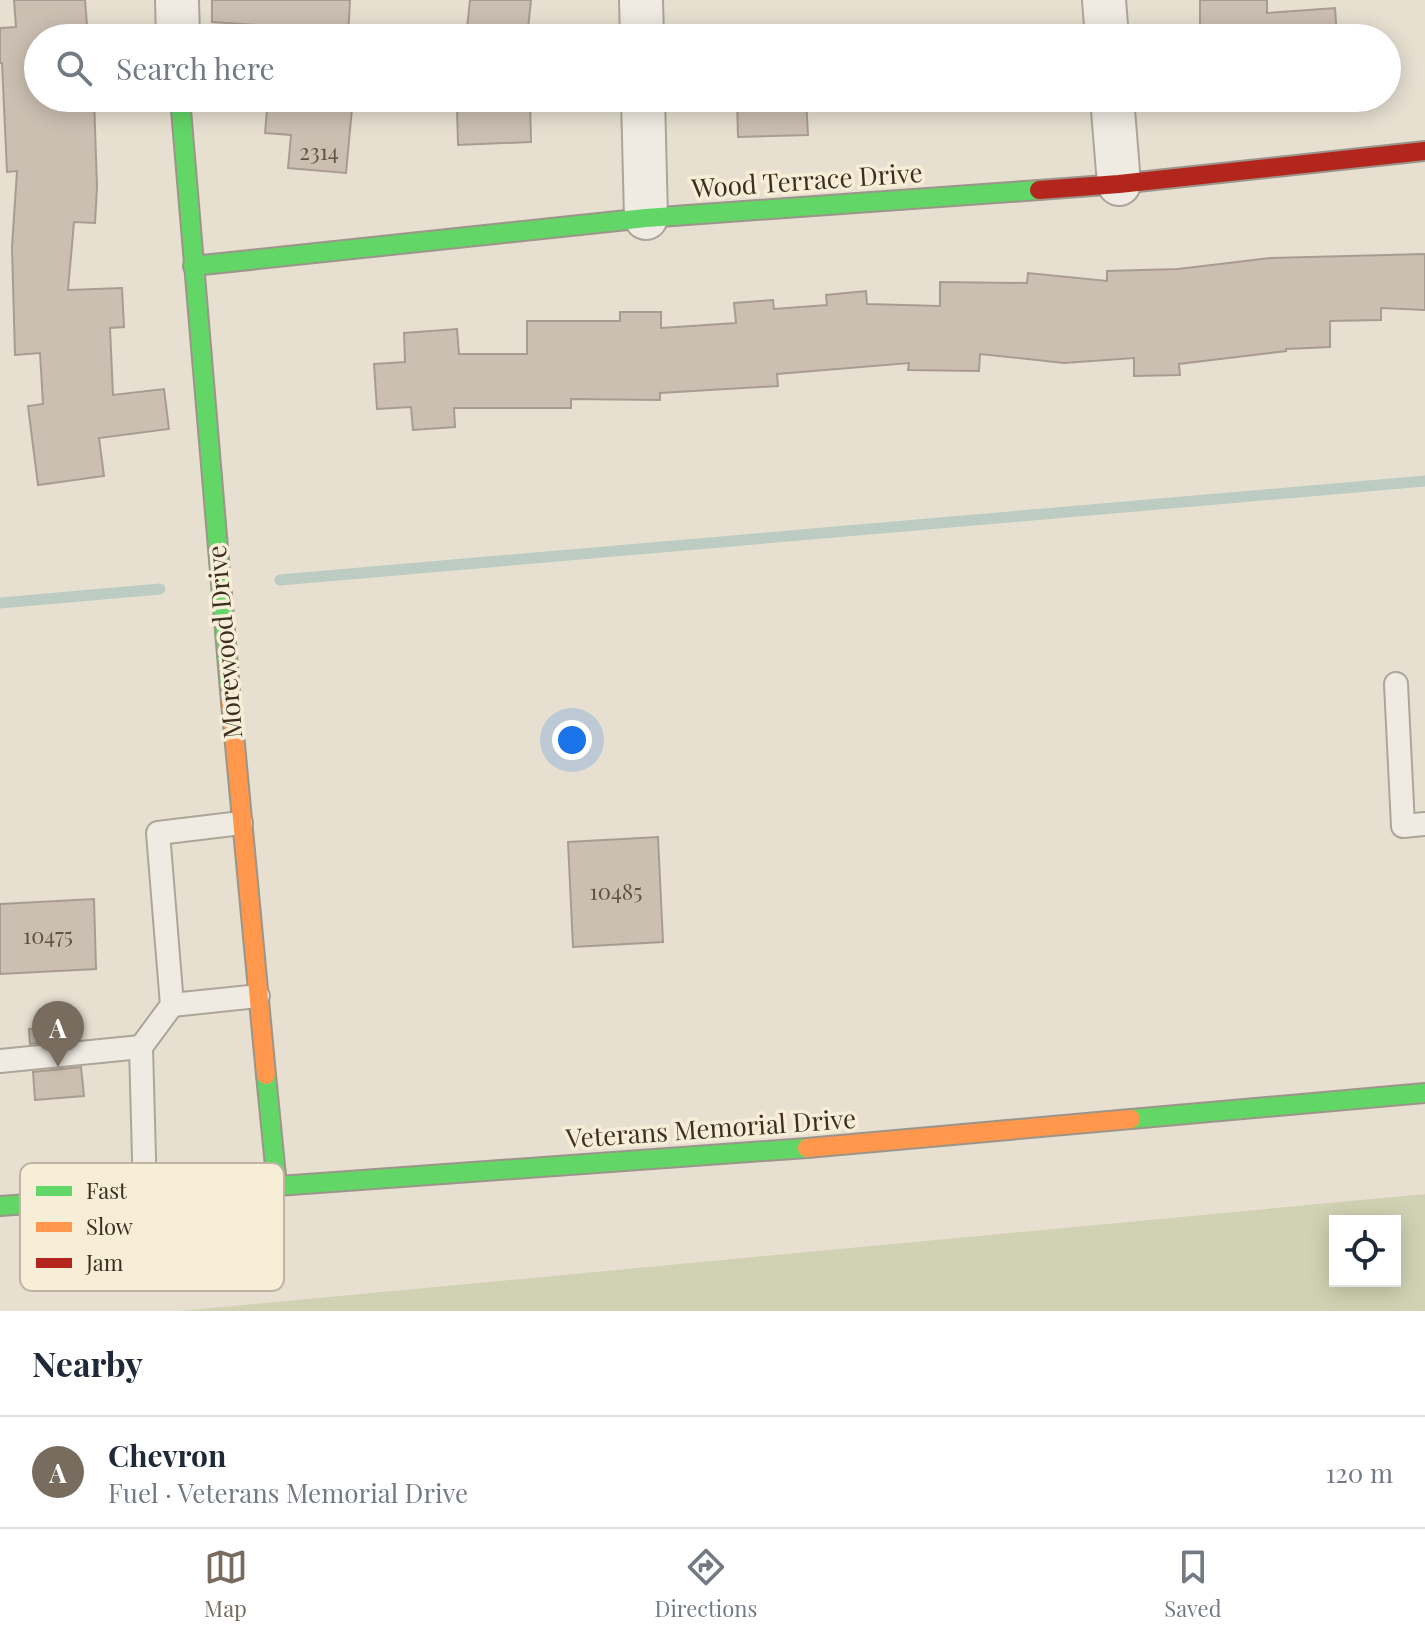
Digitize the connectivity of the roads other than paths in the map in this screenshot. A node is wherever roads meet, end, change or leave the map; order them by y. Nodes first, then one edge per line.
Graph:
1 (177, 0) edge
2 (641, 0) edge
3 (1104, 0) edge
4 (178, 24) edge
5 (642, 24) edge
6 (1106, 24) edge
7 (181, 112) edge
8 (643, 112) edge
9 (1113, 112) edge
10 (1425, 151) edge
11 (1119, 184) junction
12 (646, 218) junction
13 (193, 266) junction
14 (1396, 684) dead end
15 (241, 823) junction
16 (1425, 824) edge
17 (258, 996) junction
18 (172, 1005) junction
19 (141, 1047) junction
20 (0, 1061) edge
21 (1425, 1093) edge
22 (144, 1163) edge
23 (275, 1163) edge
24 (284, 1186) edge
25 (20, 1204) edge
26 (0, 1206) edge

1 - 4 street
2 - 5 street
3 - 6 street
7 - 13 street, Morewood Drive
8 - 12 street
9 - 11 street
10 - 11 street, Wood Terrace Drive
11 - 12 street, Wood Terrace Drive
12 - 13 street, Wood Terrace Drive
13 - 15 street, Morewood Drive
14 - 16 lane
15 - 17 street, Morewood Drive
15 - 18 lane
17 - 18 lane
17 - 23 street, Morewood Drive
18 - 19 lane
19 - 20 lane
19 - 22 lane
21 - 24 street, Veterans Memorial Drive
25 - 26 street, Veterans Memorial Drive

